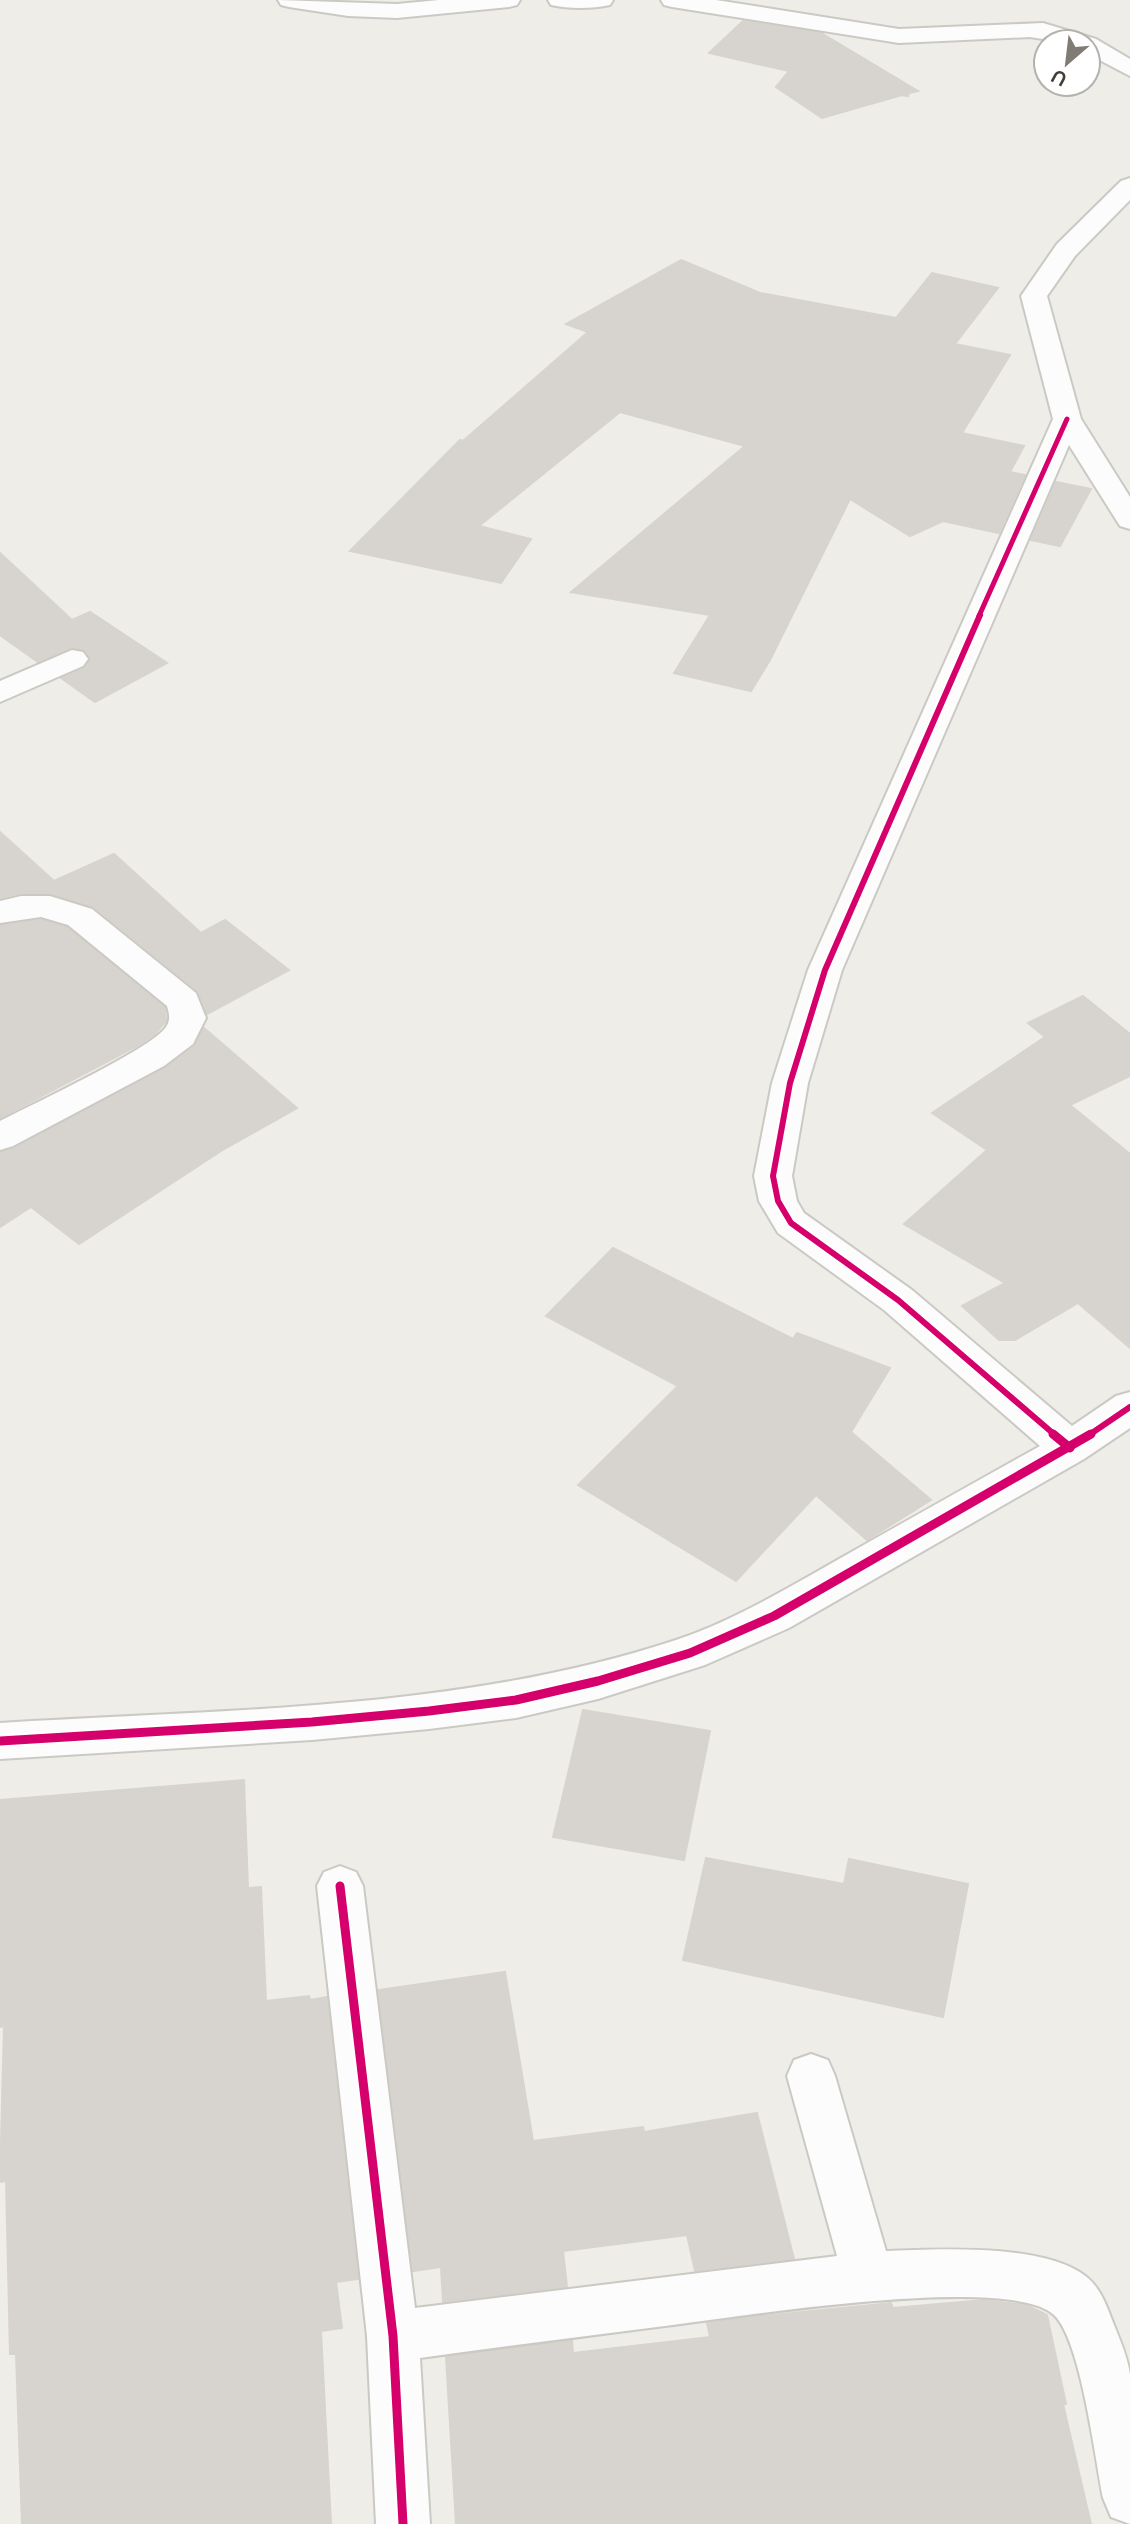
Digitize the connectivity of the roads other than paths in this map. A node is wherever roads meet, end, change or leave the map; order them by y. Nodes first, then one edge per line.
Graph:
1 (289, 0) edge
2 (509, 0) edge
3 (559, 0) edge
4 (602, 0) edge
5 (672, 0) edge
6 (1032, 28) edge
7 (1102, 52) edge
8 (1130, 69) edge
9 (1130, 186) edge
10 (1067, 419) junction
11 (1130, 520) edge
12 (72, 659) dead end
13 (0, 693) edge
14 (0, 912) edge
15 (0, 1138) edge
16 (1130, 1406) edge
17 (1070, 1448) junction
18 (0, 1741) edge
19 (340, 1886) dead end
20 (811, 2076) dead end
21 (868, 2276) junction
22 (393, 2336) junction
23 (1130, 2498) edge
24 (403, 2524) edge

1 - 2 street
3 - 4 street
5 - 6 street
7 - 8 street
9 - 10 street
10 - 11 street
10 - 17 street
12 - 13 street
14 - 15 street
16 - 17 street
17 - 18 street
19 - 22 street
20 - 21 street
21 - 22 street
21 - 23 street
22 - 24 street

